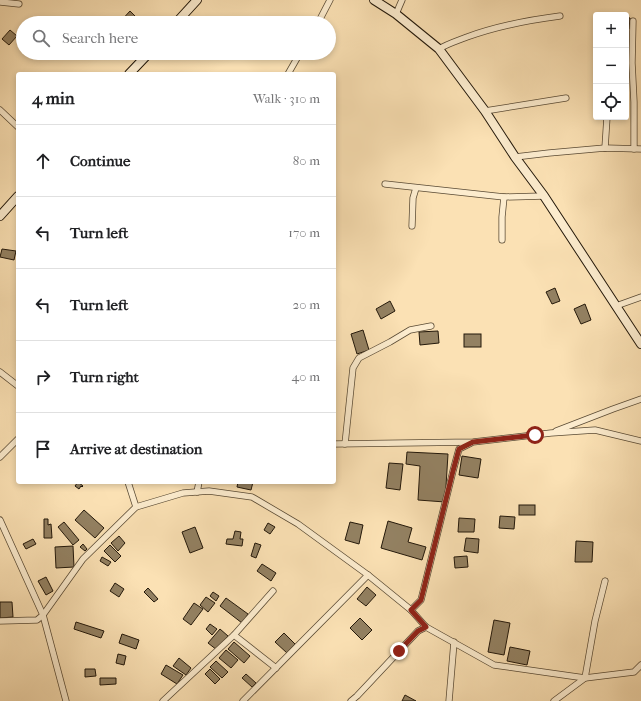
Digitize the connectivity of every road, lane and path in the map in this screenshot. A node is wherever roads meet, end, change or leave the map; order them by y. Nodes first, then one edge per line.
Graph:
1 (197, 0) edge
2 (330, 0) edge
3 (374, 0) edge
4 (402, 0) edge
5 (0, 2) edge
6 (19, 4) dead end
7 (396, 14) junction
8 (182, 16) edge
9 (322, 16) edge
10 (560, 16) dead end
11 (633, 21) dead end
12 (439, 49) junction
13 (142, 60) edge
14 (296, 60) edge
15 (131, 72) edge
16 (289, 72) edge
17 (629, 79) edge
18 (633, 80) junction
19 (566, 98) dead end
20 (0, 110) edge
21 (485, 111) junction
22 (606, 120) edge
23 (16, 125) edge
24 (606, 148) junction
25 (634, 149) junction
26 (641, 149) edge
27 (515, 157) junction
28 (385, 184) dead end
29 (416, 188) junction
30 (544, 196) junction
31 (16, 198) edge
32 (504, 198) junction
33 (0, 216) edge
34 (412, 226) dead end
35 (502, 240) dead end
36 (641, 297) edge
37 (616, 306) junction
38 (431, 326) dead end
39 (641, 344) edge
40 (0, 372) edge
41 (16, 384) edge
42 (641, 399) edge
43 (550, 433) junction
44 (16, 441) edge
45 (641, 441) edge
46 (473, 442) junction
47 (336, 444) edge
48 (345, 444) junction
49 (0, 458) edge
50 (129, 484) edge
51 (199, 484) edge
52 (197, 492) junction
53 (136, 507) junction
54 (0, 520) edge
55 (368, 575) junction
56 (605, 581) dead end
57 (273, 591) dead end
58 (411, 610) junction
59 (43, 615) junction
60 (0, 621) edge
61 (426, 627) junction
62 (234, 635) junction
63 (454, 642) junction
64 (641, 665) edge
65 (276, 668) junction
66 (585, 678) junction
67 (66, 701) edge
68 (163, 701) edge
69 (244, 701) edge
70 (351, 701) edge
71 (449, 701) edge
72 (554, 701) edge

1 - 8 main road
2 - 9 street
3 - 7 main road
4 - 7 street
5 - 6 street
7 - 12 main road
10 - 12 street
11 - 18 street
12 - 21 main road
13 - 15 main road
14 - 16 street
17 - 18 street
18 - 25 street
19 - 21 street
20 - 23 street
21 - 27 main road
22 - 24 street
24 - 25 street
24 - 27 street
25 - 26 street
27 - 30 main road
28 - 29 street
29 - 32 street
29 - 34 street
30 - 32 street
30 - 37 main road
31 - 33 main road
32 - 35 street
36 - 37 street
37 - 39 main road
38 - 48 street
40 - 41 street
42 - 43 street
43 - 45 street
43 - 46 street
44 - 49 street
46 - 48 street
46 - 58 street
47 - 48 street
50 - 53 street
51 - 52 street
52 - 53 street
52 - 55 street
53 - 59 street
54 - 59 street
55 - 58 street
55 - 65 street
56 - 66 street
57 - 62 street
58 - 61 street
59 - 60 street
59 - 67 street
61 - 63 street
61 - 70 street
62 - 65 street
62 - 68 street
63 - 66 street
63 - 71 street
64 - 66 street
65 - 69 street
66 - 72 street

